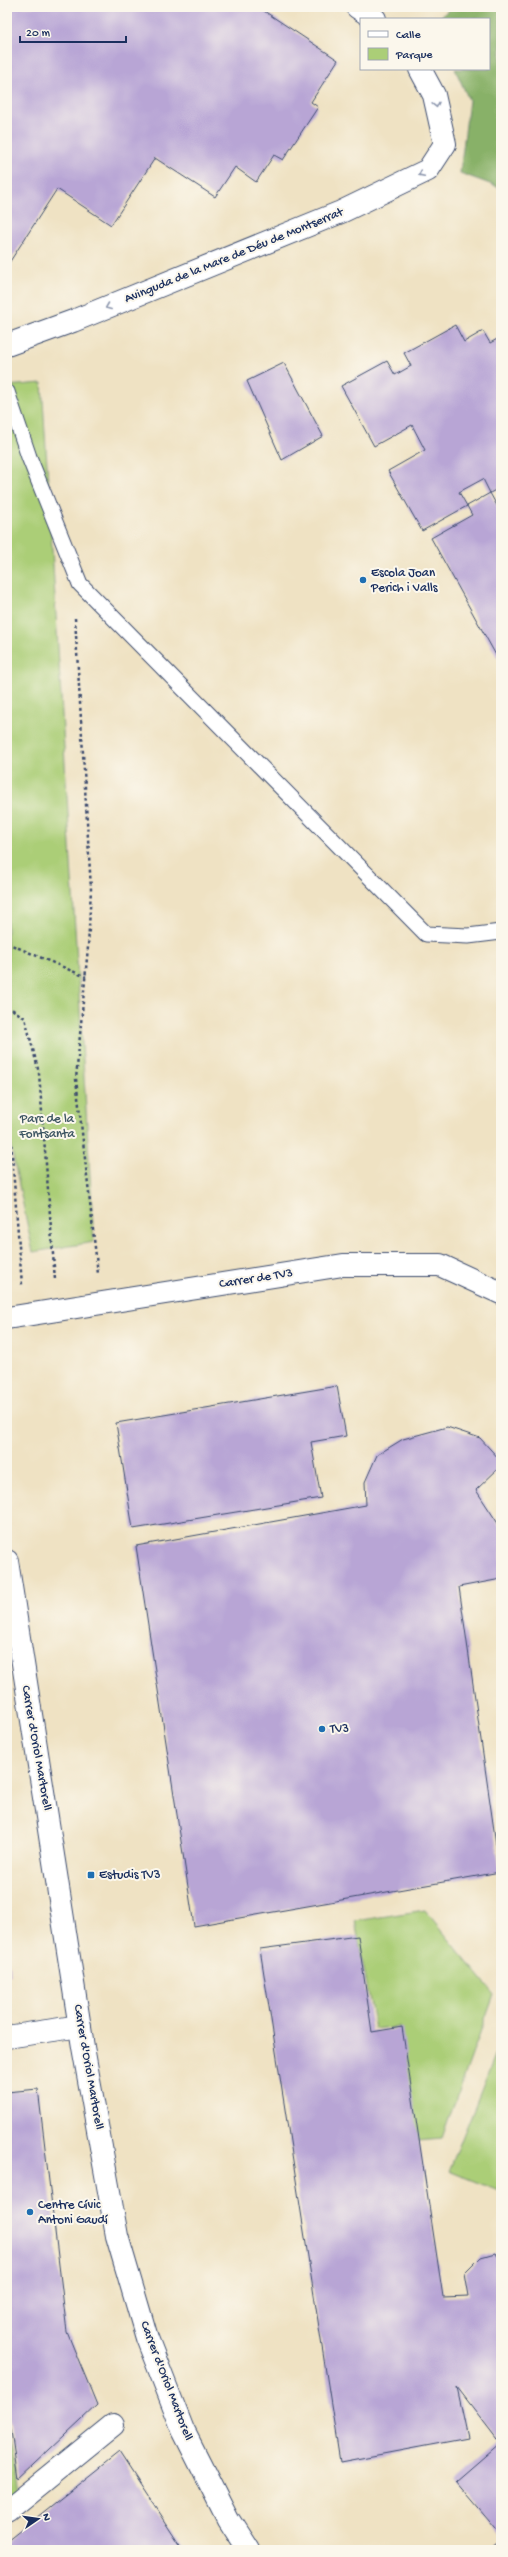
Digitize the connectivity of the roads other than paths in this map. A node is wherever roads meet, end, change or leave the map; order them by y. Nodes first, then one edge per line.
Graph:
1 (357, 7) edge
2 (374, 18) edge
3 (421, 70) edge
4 (7, 345) edge
5 (7, 392) edge
6 (501, 932) edge
7 (501, 1293) edge
8 (16, 1317) edge
9 (7, 1561) edge
10 (80, 2026) junction
11 (7, 2036) edge
12 (113, 2425) dead end
13 (7, 2511) edge
14 (248, 2550) edge

1 - 2 street
3 -> 4 street, Avinguda de la Mare de Déu de Montserrat
5 - 6 lane
7 - 8 street, Carrer de TV3
9 - 10 street, Carrer d'Oriol Martorell
10 - 11 street
10 - 14 street, Carrer d'Oriol Martorell
12 - 13 street

